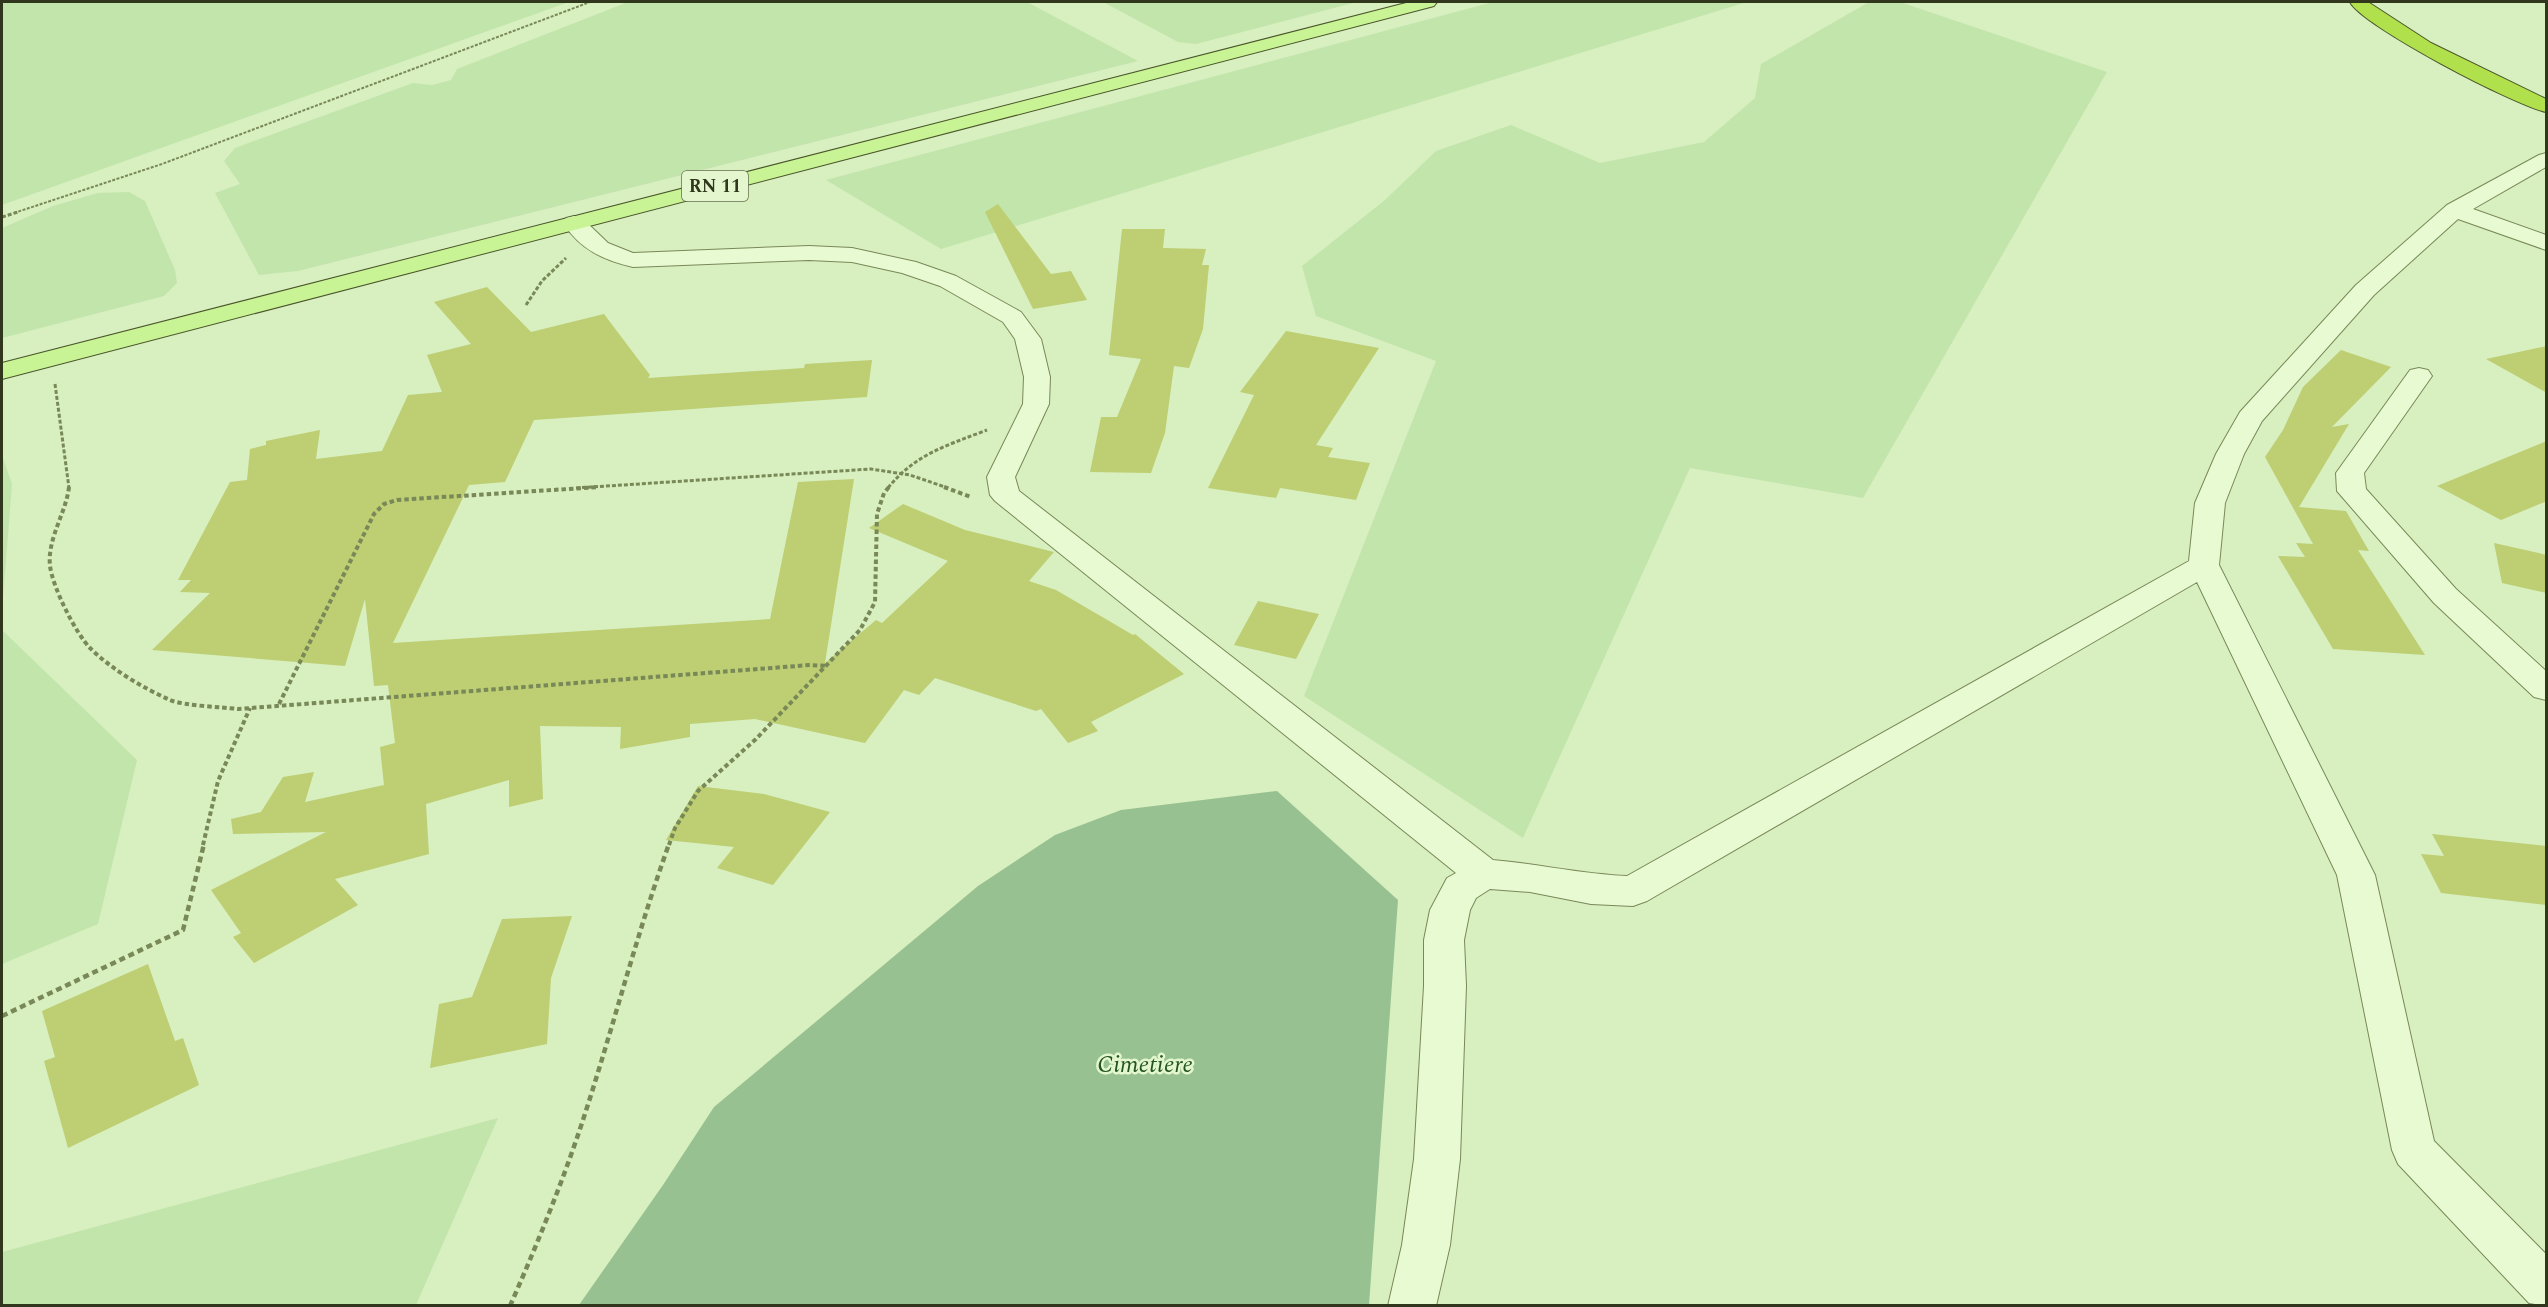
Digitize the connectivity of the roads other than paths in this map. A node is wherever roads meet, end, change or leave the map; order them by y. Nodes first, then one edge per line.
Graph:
1 (1428, 2) edge
2 (2358, 2) edge
3 (2387, 2) edge
4 (2547, 90) edge
5 (2547, 106) edge
6 (2547, 159) edge
7 (2455, 210) junction
8 (583, 233) junction
9 (2547, 243) edge
10 (2, 371) edge
11 (2419, 376) dead end
12 (2204, 565) junction
13 (2547, 689) edge
14 (1484, 874) junction
15 (2547, 1287) edge
16 (1412, 1305) edge

1 - 8 main road, RN 11
2 - 5 highway
3 - 4 highway
6 - 7 street
7 - 9 street
7 - 12 street
8 - 10 main road, RN 11
8 - 14 street
11 - 13 street
12 - 14 street
12 - 15 street
14 - 16 street

